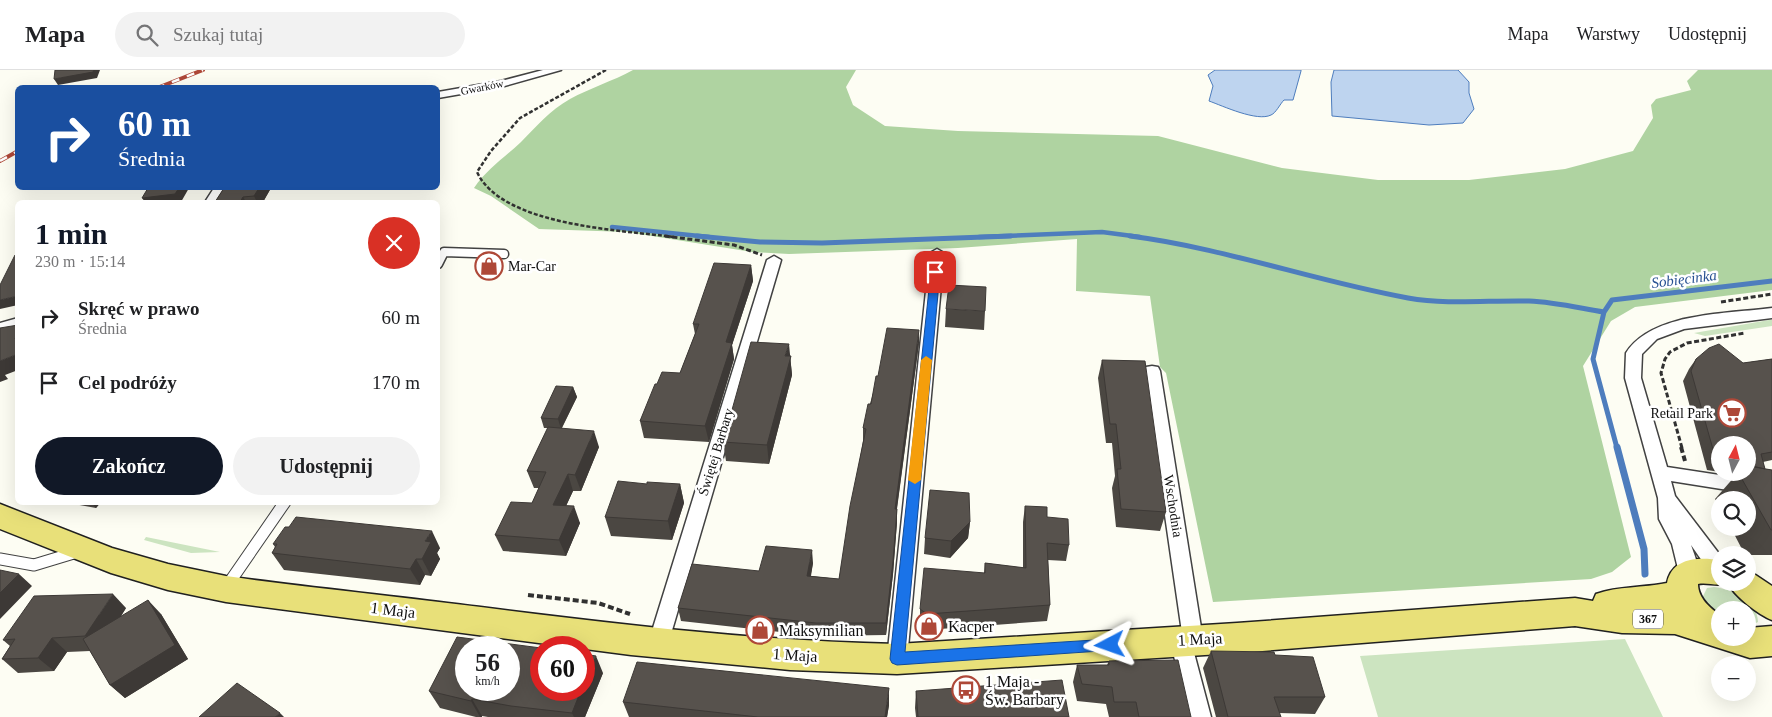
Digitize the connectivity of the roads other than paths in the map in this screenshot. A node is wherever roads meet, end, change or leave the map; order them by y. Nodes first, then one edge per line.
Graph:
1 (556, 70) edge
2 (440, 94) edge
3 (937, 253) dead end
4 (504, 254) dead end
5 (440, 260) edge
6 (774, 260) road end
7 (1772, 312) edge
8 (15, 324) edge
9 (0, 328) edge
10 (1152, 371) dead end
11 (1659, 472) junction
12 (1772, 490) edge
13 (1667, 498) junction
14 (282, 505) edge
15 (0, 516) edge
16 (81, 551) junction
17 (1711, 558) edge
18 (0, 559) edge
19 (1711, 572) edge
20 (1684, 584) junction
21 (226, 588) junction
22 (1575, 612) junction
23 (1711, 626) edge
24 (1711, 630) edge
25 (661, 634) junction
26 (1187, 640) junction
27 (1772, 641) edge
28 (1756, 642) edge
29 (897, 659) junction
30 (1200, 717) edge

1 - 2 street, Gwarków
3 - 29 street
4 - 5 lane
6 - 25 street, Świętej Barbary
7 - 11 street
8 - 9 street
10 - 26 street, Wschodnia
11 - 12 street
11 - 13 street
13 - 17 street
13 - 20 street
14 - 21 lane
15 - 16 main road, 1 Maja / 367
16 - 18 lane
16 - 21 main road, 1 Maja / 367
19 - 20 main road, 367
20 - 22 main road, 1 Maja / 367
20 - 23 main road, 367
21 - 25 main road, 1 Maja / 367
22 - 24 main road, 1 Maja / 367
22 - 26 main road, 1 Maja / 367
25 - 29 main road, 1 Maja / 367
26 - 29 main road, 1 Maja / 367
26 - 30 street
27 - 28 main road

